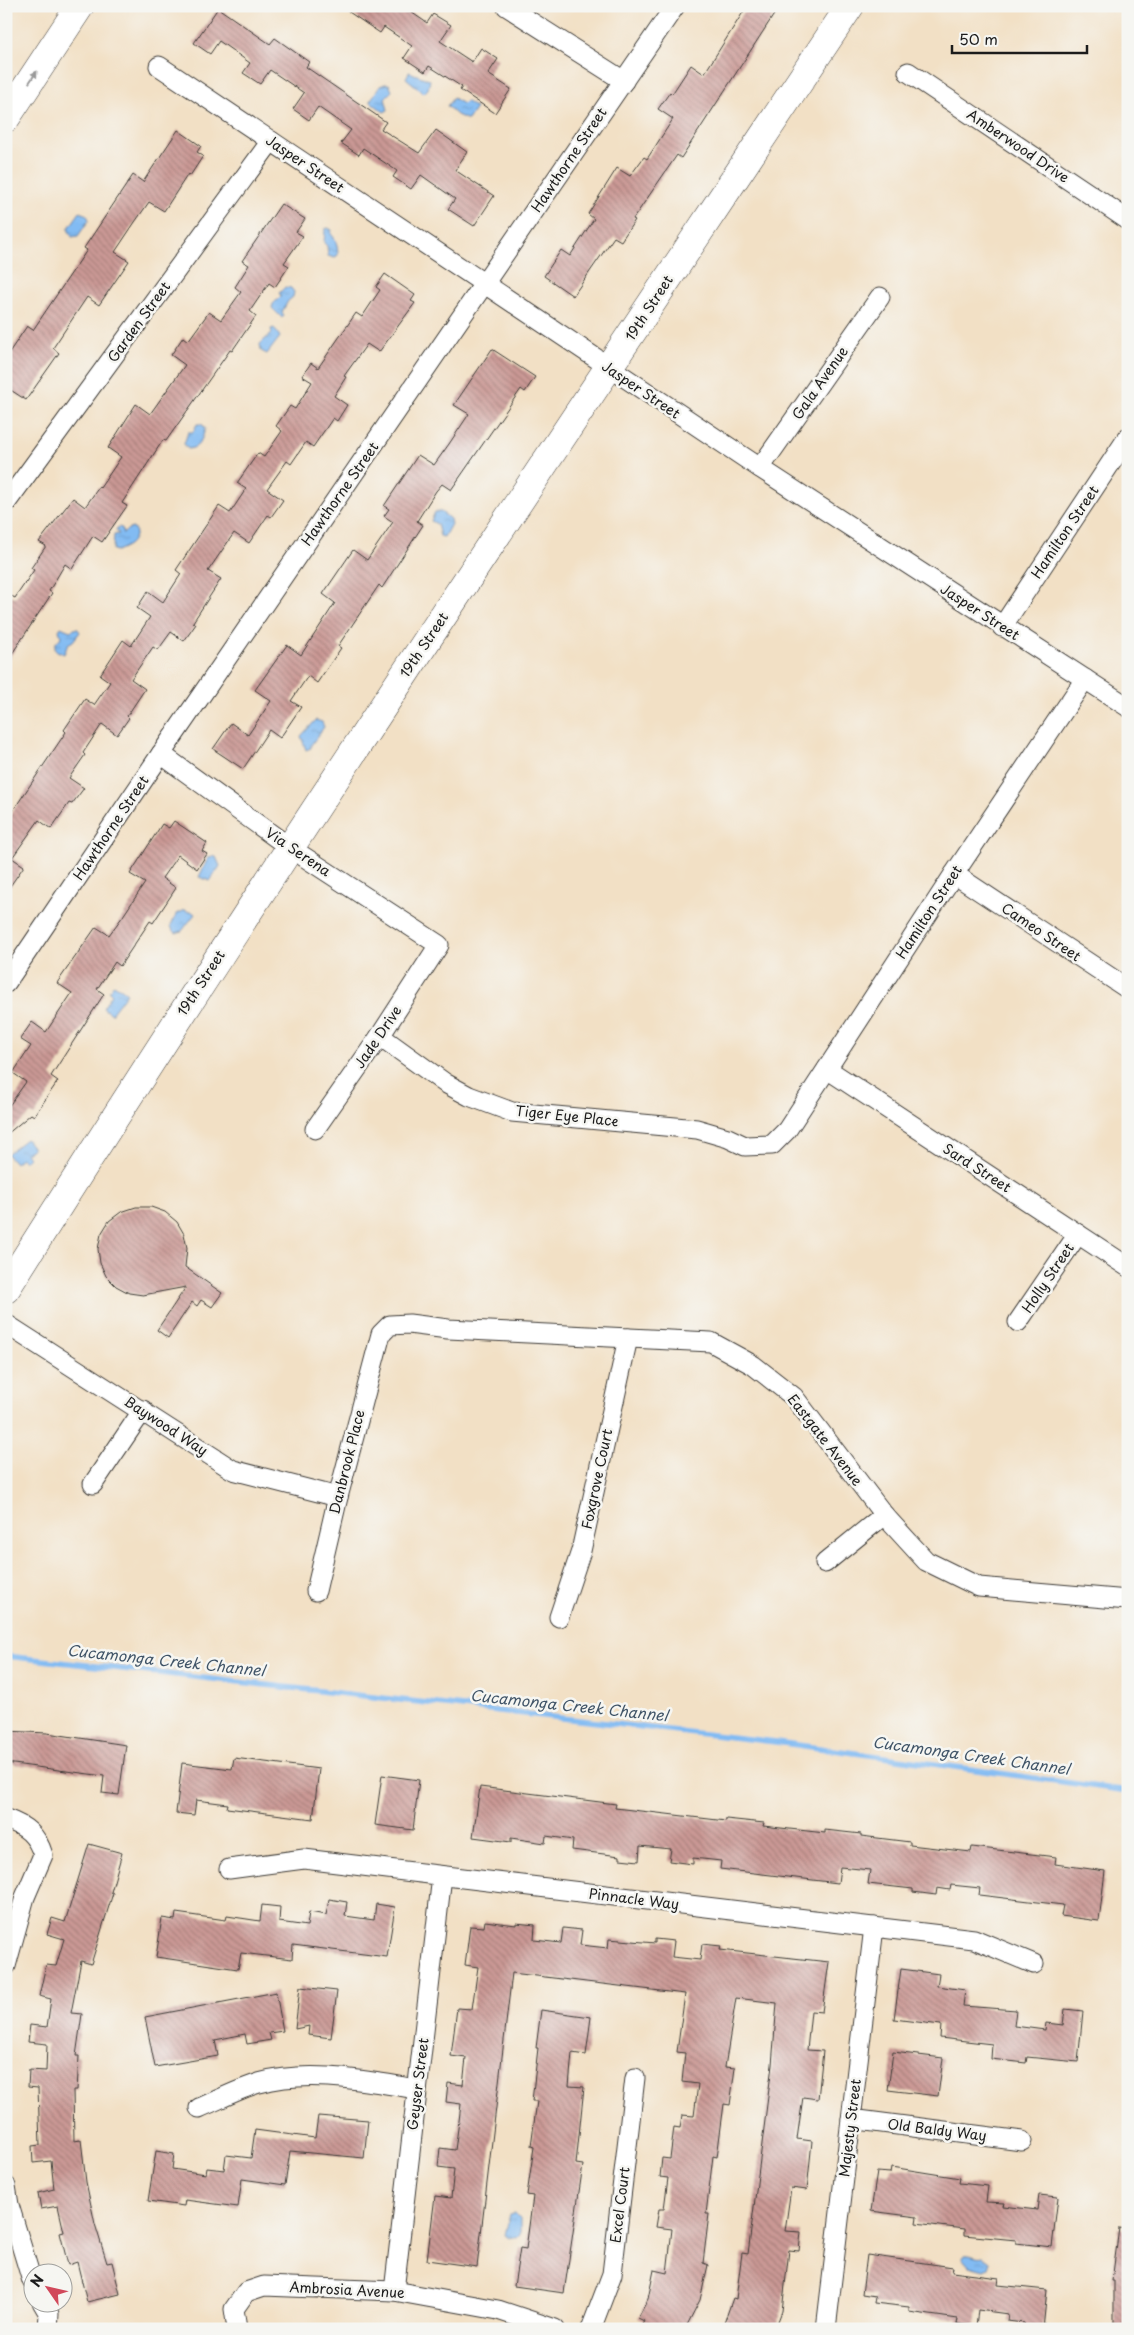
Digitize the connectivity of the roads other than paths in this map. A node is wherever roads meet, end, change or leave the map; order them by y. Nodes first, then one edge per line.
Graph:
1 (80, 6) edge
2 (506, 6) edge
3 (675, 6) edge
4 (850, 6) edge
5 (159, 66) dead end
6 (908, 72) dead end
7 (624, 81) junction
8 (6, 118) edge
9 (271, 141) junction
10 (1128, 220) edge
11 (485, 284) junction
12 (880, 297) dead end
13 (609, 368) junction
14 (1128, 437) edge
15 (760, 468) junction
16 (6, 503) edge
17 (1002, 627) junction
18 (1085, 679) junction
19 (1128, 707) edge
20 (161, 754) junction
21 (289, 846) junction
22 (954, 874) junction
23 (439, 945) joint
24 (6, 983) edge
25 (1128, 989) edge
26 (380, 1036) junction
27 (827, 1069) junction
28 (315, 1128) dead end
29 (772, 1144) joint
30 (1078, 1234) junction
31 (1128, 1267) edge
32 (6, 1289) edge
33 (1018, 1322) dead end
34 (6, 1324) edge
35 (381, 1334) joint
36 (628, 1338) junction
37 (143, 1410) junction
38 (93, 1484) dead end
39 (338, 1497) junction
40 (884, 1515) junction
41 (825, 1563) dead end
42 (316, 1591) dead end
43 (1128, 1600) edge
44 (559, 1617) dead end
45 (6, 1819) edge
46 (229, 1868) dead end
47 (442, 1876) junction
48 (874, 1927) junction
49 (1034, 1964) dead end
50 (6, 1966) edge
51 (635, 2078) dead end
52 (417, 2089) junction
53 (198, 2108) dead end
54 (851, 2119) junction
55 (1022, 2142) dead end
56 (6, 2186) edge
57 (26, 2262) edge
58 (394, 2291) junction
59 (48, 2312) edge
60 (828, 2328) edge
61 (48, 2329) edge
62 (237, 2329) edge
63 (555, 2329) edge
64 (591, 2329) edge

8 -> 1 main road
2 - 7 street
3 - 7 street, Hawthorne Street
4 - 13 main road, 19th Street
5 - 9 street, Jasper Street
6 - 10 street, Amberwood Drive
7 - 11 street, Hawthorne Street
9 - 11 street, Jasper Street
9 - 16 street, Garden Street
11 - 13 street, Jasper Street
11 - 20 street, Hawthorne Street
12 - 15 street, Gala Avenue
13 - 15 street, Jasper Street
13 - 21 main road, 19th Street
14 - 17 street, Hamilton Street
15 - 17 street, Jasper Street
17 - 18 street, Jasper Street
18 - 19 street, Jasper Street
18 - 22 street, Hamilton Street
20 - 21 street, Via Serena
20 - 24 street, Hawthorne Street
21 - 23 street, Via Serena
21 - 32 main road, 19th Street
22 - 25 street, Cameo Street
22 - 27 street, Hamilton Street
23 - 26 street, Jade Drive
26 - 28 street, Jade Drive
26 - 29 street, Tiger Eye Place
27 - 29 street, Hamilton Street
27 - 30 street, Sard Street
30 - 31 street, Sard Street
30 - 33 street, Holly Street
34 - 37 street, Baywood Way
35 - 36 street, Eastgate Avenue
35 - 39 street, Danbrook Place
36 - 40 street, Eastgate Avenue
36 - 44 street, Foxgrove Court
37 - 38 street
37 - 39 street, Baywood Way
39 - 42 street, Danbrook Place
40 - 41 street
40 - 43 street, Eastgate Avenue
45 - 50 street
46 - 47 street, Pinnacle Way
47 - 48 street, Pinnacle Way
47 - 52 street, Geyser Street
48 - 49 street, Pinnacle Way
48 - 54 street, Majesty Street
51 - 64 street, Excel Court
52 - 53 street
52 - 58 street, Geyser Street
54 - 55 street, Old Baldy Way
54 - 60 street, Majesty Street
56 - 57 street
58 - 62 street, Ambrosia Avenue
58 - 63 street, Ambrosia Avenue
59 - 61 street

